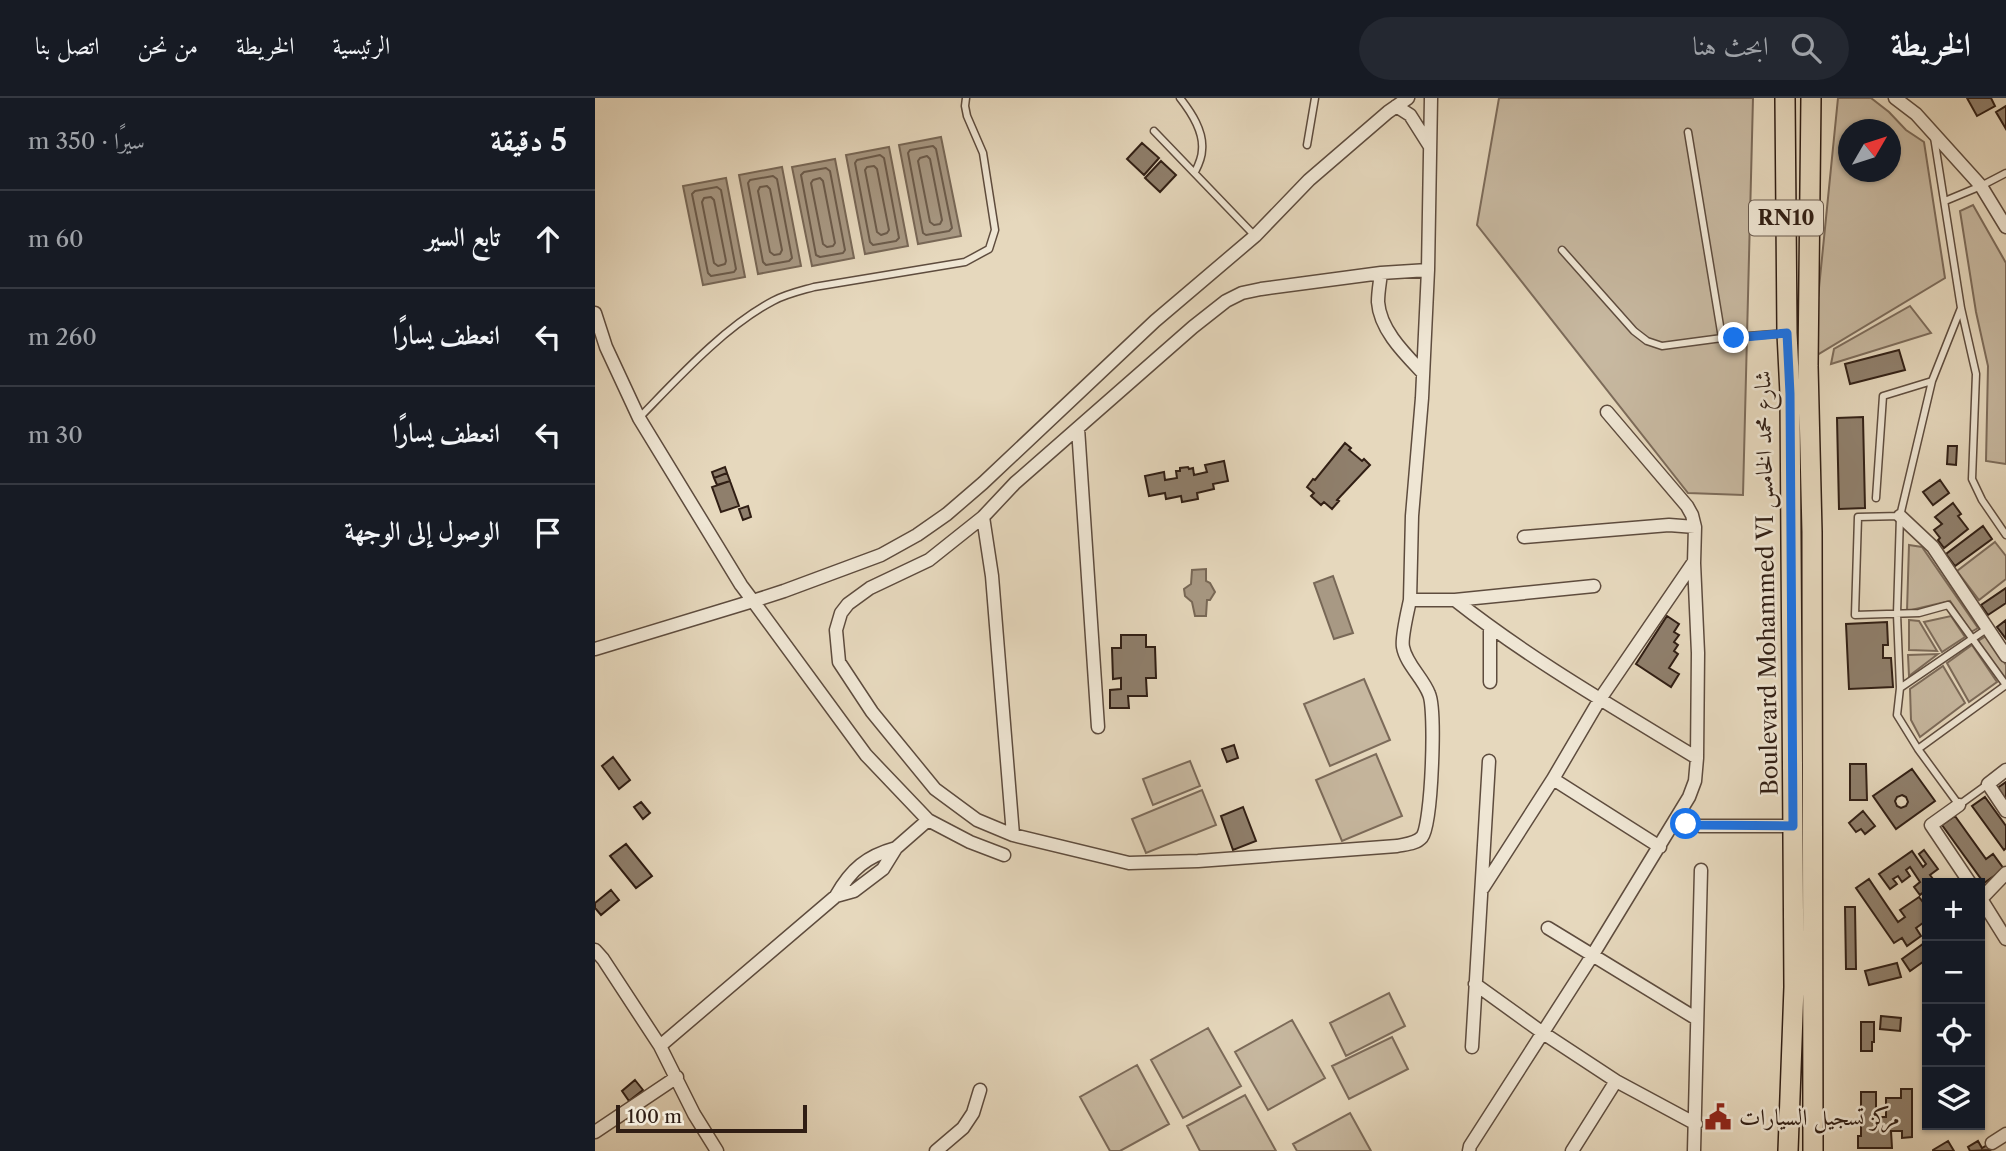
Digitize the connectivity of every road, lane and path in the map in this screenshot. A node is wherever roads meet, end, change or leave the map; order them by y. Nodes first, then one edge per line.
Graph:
1 (966, 98) edge
2 (1180, 98) edge
3 (1315, 98) edge
4 (1408, 98) edge
5 (1431, 98) edge
6 (1785, 98) edge
7 (1811, 98) edge
8 (1895, 98) edge
9 (1396, 106) junction
10 (1154, 131) dead end
11 (1688, 132) dead end
12 (1934, 135) junction
13 (1307, 145) dead end
14 (1430, 146) junction
15 (1195, 172) junction
16 (2006, 173) edge
17 (1981, 186) junction
18 (1945, 201) junction
19 (2006, 227) edge
20 (1255, 236) junction
21 (1562, 250) dead end
22 (1428, 270) junction
23 (1381, 273) junction
24 (1961, 308) junction
25 (595, 313) edge
26 (597, 333) edge
27 (1787, 333) junction
28 (1722, 338) junction
29 (1423, 373) junction
30 (1932, 381) junction
31 (1607, 412) dead end
32 (639, 418) junction
33 (1078, 428) junction
34 (1876, 498) dead end
35 (1900, 516) junction
36 (983, 517) junction
37 (1695, 527) junction
38 (2006, 535) edge
39 (1524, 537) dead end
40 (1693, 563) junction
41 (1594, 586) dead end
42 (1410, 600) junction
43 (1455, 600) junction
44 (753, 601) junction
45 (1897, 614) junction
46 (1490, 628) junction
47 (1987, 628) junction
48 (1971, 639) junction
49 (595, 649) edge
50 (2006, 656) edge
51 (1490, 682) dead end
52 (2006, 685) edge
53 (1900, 688) junction
54 (1600, 699) junction
55 (1098, 727) dead end
56 (1918, 749) junction
57 (1697, 758) junction
58 (1489, 761) dead end
59 (2006, 770) edge
60 (1553, 779) junction
61 (1988, 784) junction
62 (1959, 805) junction
63 (2006, 811) edge
64 (928, 820) junction
65 (1675, 820) junction
66 (1793, 826) junction
67 (1013, 835) junction
68 (1660, 847) junction
69 (1004, 855) dead end
70 (1700, 870) dead end
71 (2006, 873) edge
72 (1968, 878) edge
73 (1483, 888) junction
74 (1985, 893) edge
75 (1985, 906) edge
76 (1548, 928) dead end
77 (2006, 939) edge
78 (595, 950) edge
79 (1593, 956) junction
80 (1475, 984) junction
81 (1697, 1019) junction
82 (1543, 1033) junction
83 (660, 1046) junction
84 (1472, 1046) dead end
85 (677, 1077) junction
86 (1616, 1081) junction
87 (980, 1090) dead end
88 (1696, 1124) junction
89 (595, 1132) edge
90 (2006, 1134) edge
91 (1992, 1143) dead end
92 (717, 1151) edge
93 (936, 1151) edge
94 (1469, 1151) edge
95 (1572, 1151) edge
96 (1694, 1151) edge
97 (1788, 1151) edge
98 (1813, 1151) edge

1 - 32 lane
2 - 15 lane
3 - 13 lane
4 - 9 street
5 - 14 street
6 - 27 main road, Boulevard Mohammed VI شارع محمد الخامس / RN10
7 - 98 main road, Boulevard Mohammed VI شارع محمد الخامس / RN10
8 - 12 street
9 - 14 street
9 - 20 street
10 - 15 lane
11 - 28 lane
12 - 17 street
12 - 18 lane
14 - 22 street
15 - 20 lane
16 - 17 lane
17 - 18 lane
17 - 19 street
18 - 24 lane
20 - 44 street
21 - 28 lane
22 - 23 street
22 - 29 street
23 - 29 street
23 - 33 street
24 - 30 lane
24 - 38 lane
25 - 26 street
26 - 32 street
27 - 28 lane
27 - 66 main road, Boulevard Mohammed VI شارع محمد الخامس / RN10
29 - 42 street
30 - 34 lane
30 - 35 lane
31 - 37 street
32 - 44 street
33 - 36 street
33 - 55 street
35 - 45 lane
35 - 45 lane
35 - 47 street
36 - 67 street
36 - 67 street
37 - 39 street
37 - 40 street
40 - 54 street
40 - 57 street
41 - 43 street
42 - 43 street
42 - 67 street
43 - 46 street
44 - 49 street
44 - 64 street
45 - 48 lane
45 - 53 lane
46 - 51 street
46 - 54 street
47 - 48 lane
47 - 50 street
48 - 52 lane
48 - 53 lane
52 - 56 lane
53 - 56 lane
54 - 57 street
54 - 60 street
56 - 62 lane
57 - 65 street
58 - 73 street
59 - 61 street
60 - 68 street
60 - 73 street
61 - 62 lane
61 - 63 street
62 - 72 street
64 - 69 street
64 - 83 street
65 - 66 street
65 - 68 street
66 - 97 main road, Boulevard Mohammed VI شارع محمد الخامس / RN10
68 - 79 street
70 - 81 street
71 - 74 street
73 - 80 street
75 - 77 street
76 - 79 street
78 - 83 street
79 - 81 street
79 - 82 street
80 - 82 street
80 - 84 street
81 - 88 street
82 - 86 street
82 - 94 street
83 - 85 street
85 - 89 street
85 - 92 street
86 - 88 street
86 - 95 street
87 - 93 street
88 - 96 street
90 - 91 street

